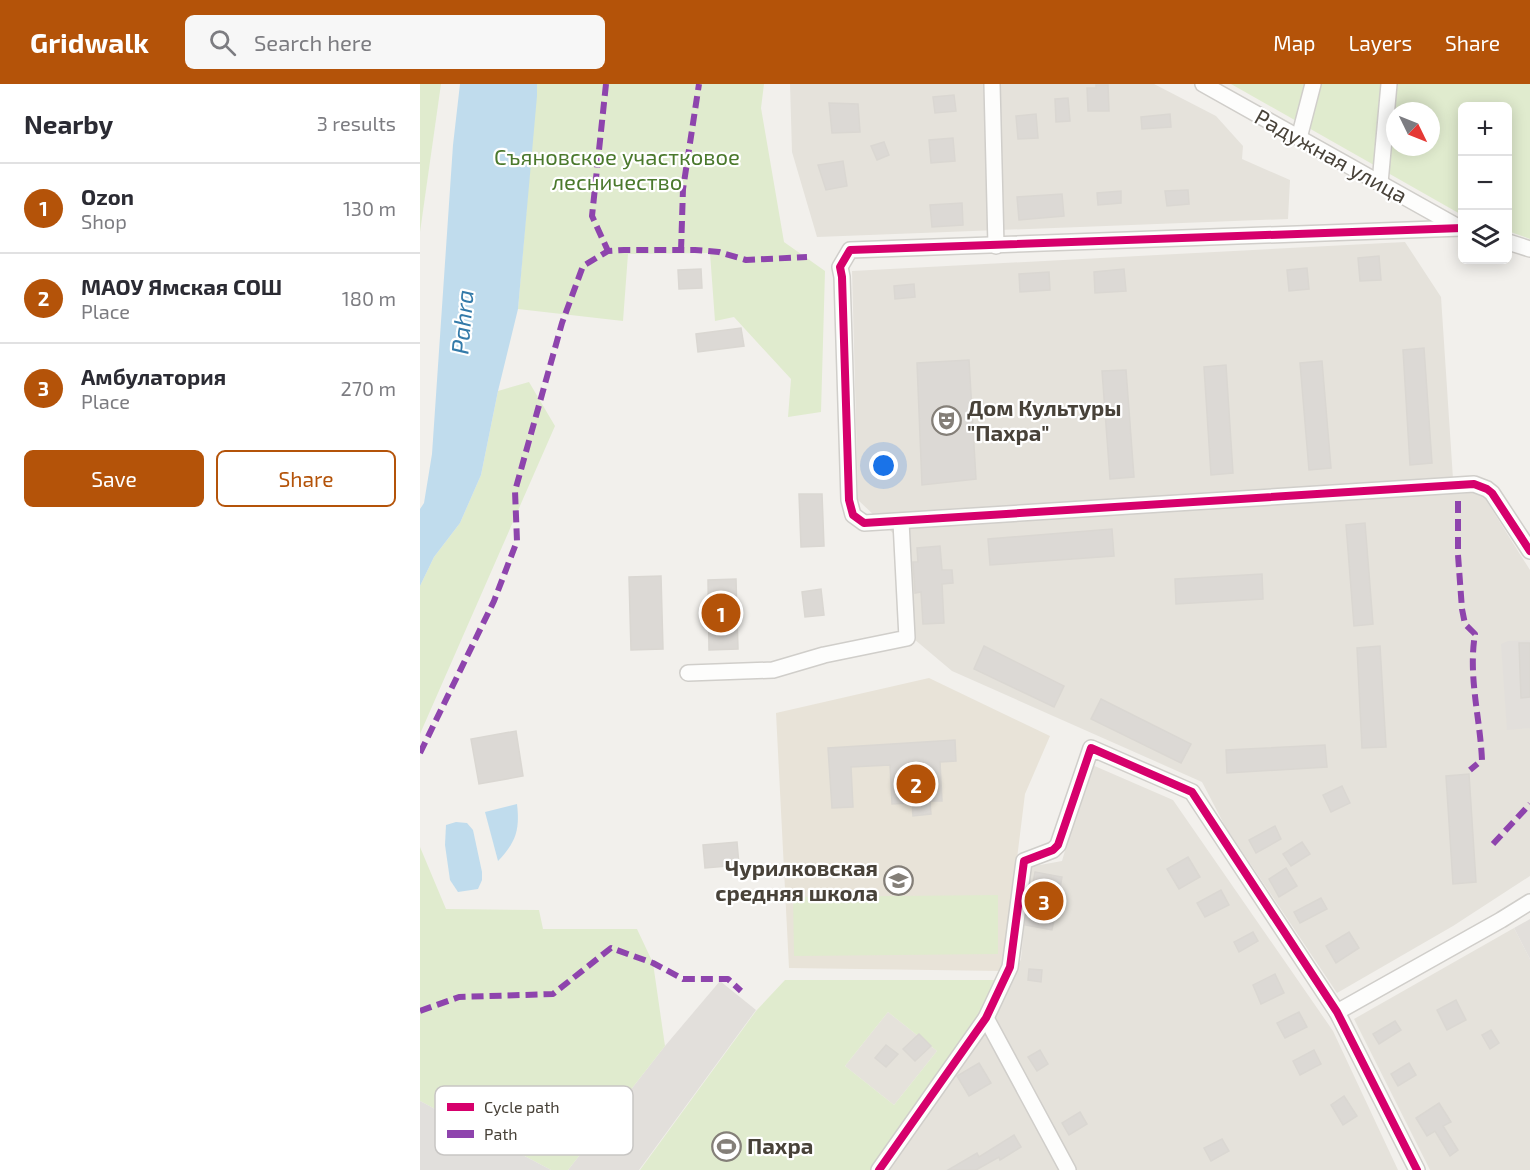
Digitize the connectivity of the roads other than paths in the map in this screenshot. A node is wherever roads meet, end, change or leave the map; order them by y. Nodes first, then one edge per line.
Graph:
1 (992, 84) edge
2 (1203, 84) edge
3 (1313, 84) edge
4 (1389, 84) edge
5 (1299, 138) junction
6 (1380, 183) junction
7 (1458, 226) edge
8 (1458, 228) edge
9 (1512, 243) edge
10 (996, 246) junction
11 (1530, 249) edge
12 (901, 522) junction
13 (1530, 550) edge
14 (688, 673) dead end
15 (1530, 902) edge
16 (1337, 1012) junction
17 (986, 1018) junction
18 (879, 1170) edge
19 (1068, 1170) edge
20 (1417, 1170) edge

1 - 10 street
2 - 5 street, Радужная улица
3 - 5 street
4 - 6 street
5 - 6 street, Радужная улица
6 - 7 street, Радужная улица
8 - 10 street
9 - 11 street
10 - 12 street
12 - 13 street
12 - 14 street
15 - 16 street
16 - 17 street
16 - 20 street
17 - 18 street
17 - 19 street

